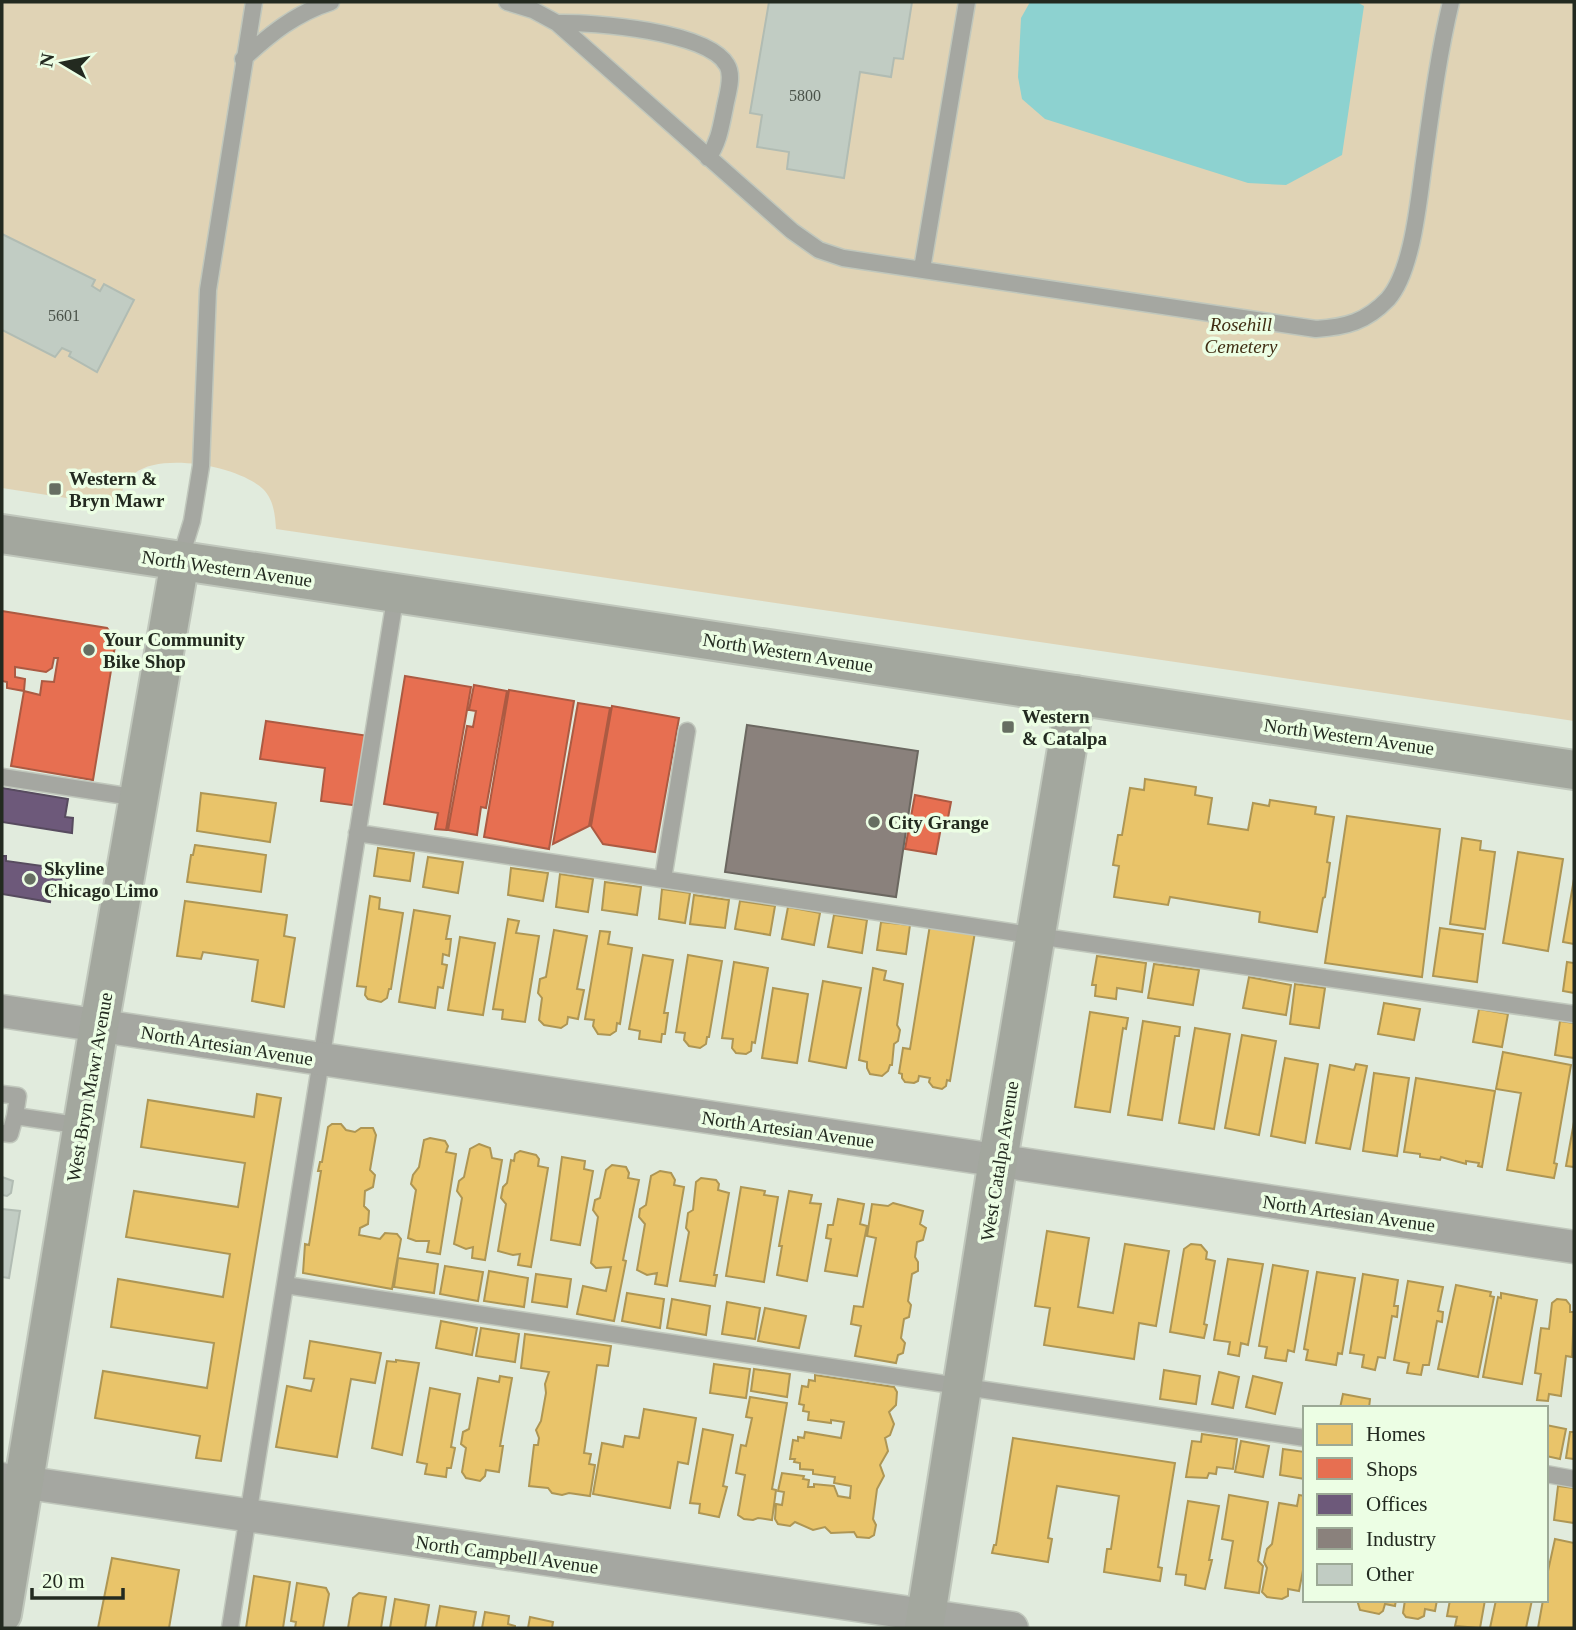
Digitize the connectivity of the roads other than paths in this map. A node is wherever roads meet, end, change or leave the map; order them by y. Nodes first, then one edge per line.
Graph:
1 (254, 2) edge
2 (331, 2) edge
3 (507, 2) edge
4 (967, 2) edge
5 (1451, 2) edge
6 (557, 23) junction
7 (243, 59) junction
8 (708, 158) junction
9 (922, 269) junction
10 (2, 534) edge
11 (180, 561) junction
12 (396, 593) junction
13 (1076, 695) junction
14 (687, 731) dead end
15 (1574, 770) edge
16 (2, 777) edge
17 (139, 798) junction
18 (357, 833) junction
19 (663, 879) junction
20 (1037, 936) junction
21 (2, 1011) edge
22 (1574, 1014) edge
23 (99, 1026) junction
24 (321, 1060) junction
25 (2, 1094) edge
26 (15, 1116) junction
27 (83, 1126) junction
28 (2, 1133) edge
29 (999, 1160) junction
30 (1574, 1247) edge
31 (285, 1285) junction
32 (963, 1387) junction
33 (1303, 1438) edge
34 (1548, 1474) edge
35 (1574, 1479) edge
36 (13, 1481) edge
37 (248, 1516) junction
38 (2, 1614) edge
39 (925, 1622) edge
40 (230, 1628) edge
41 (1012, 1628) edge

1 - 7 lane
2 - 7 lane
3 - 6 lane
4 - 9 lane
5 - 9 lane
6 - 8 lane
6 - 8 lane
7 - 11 lane
8 - 9 lane
10 - 11 street, North Western Avenue
11 - 12 street, North Western Avenue
11 - 17 street, West Bryn Mawr Avenue
12 - 13 street, North Western Avenue
12 - 18 lane
13 - 15 street, North Western Avenue
13 - 20 street, West Catalpa Avenue
14 - 19 lane
16 - 17 lane
17 - 23 street, West Bryn Mawr Avenue
18 - 19 lane
18 - 24 lane
19 - 20 lane
20 - 22 lane
20 - 29 street, West Catalpa Avenue
21 - 23 street, North Artesian Avenue
23 - 24 street, North Artesian Avenue
23 - 27 street, West Bryn Mawr Avenue
24 - 29 street, North Artesian Avenue
24 - 31 lane
25 - 26 lane
26 - 27 lane
26 - 28 lane
27 - 36 street, West Bryn Mawr Avenue
29 - 30 street, North Artesian Avenue
29 - 32 street, West Catalpa Avenue
31 - 32 lane
31 - 37 lane
32 - 33 lane
32 - 39 street, West Catalpa Avenue
34 - 35 lane
36 - 37 street, North Campbell Avenue
36 - 38 street, West Bryn Mawr Avenue
37 - 39 street, North Campbell Avenue
37 - 40 lane
39 - 41 street, North Campbell Avenue

